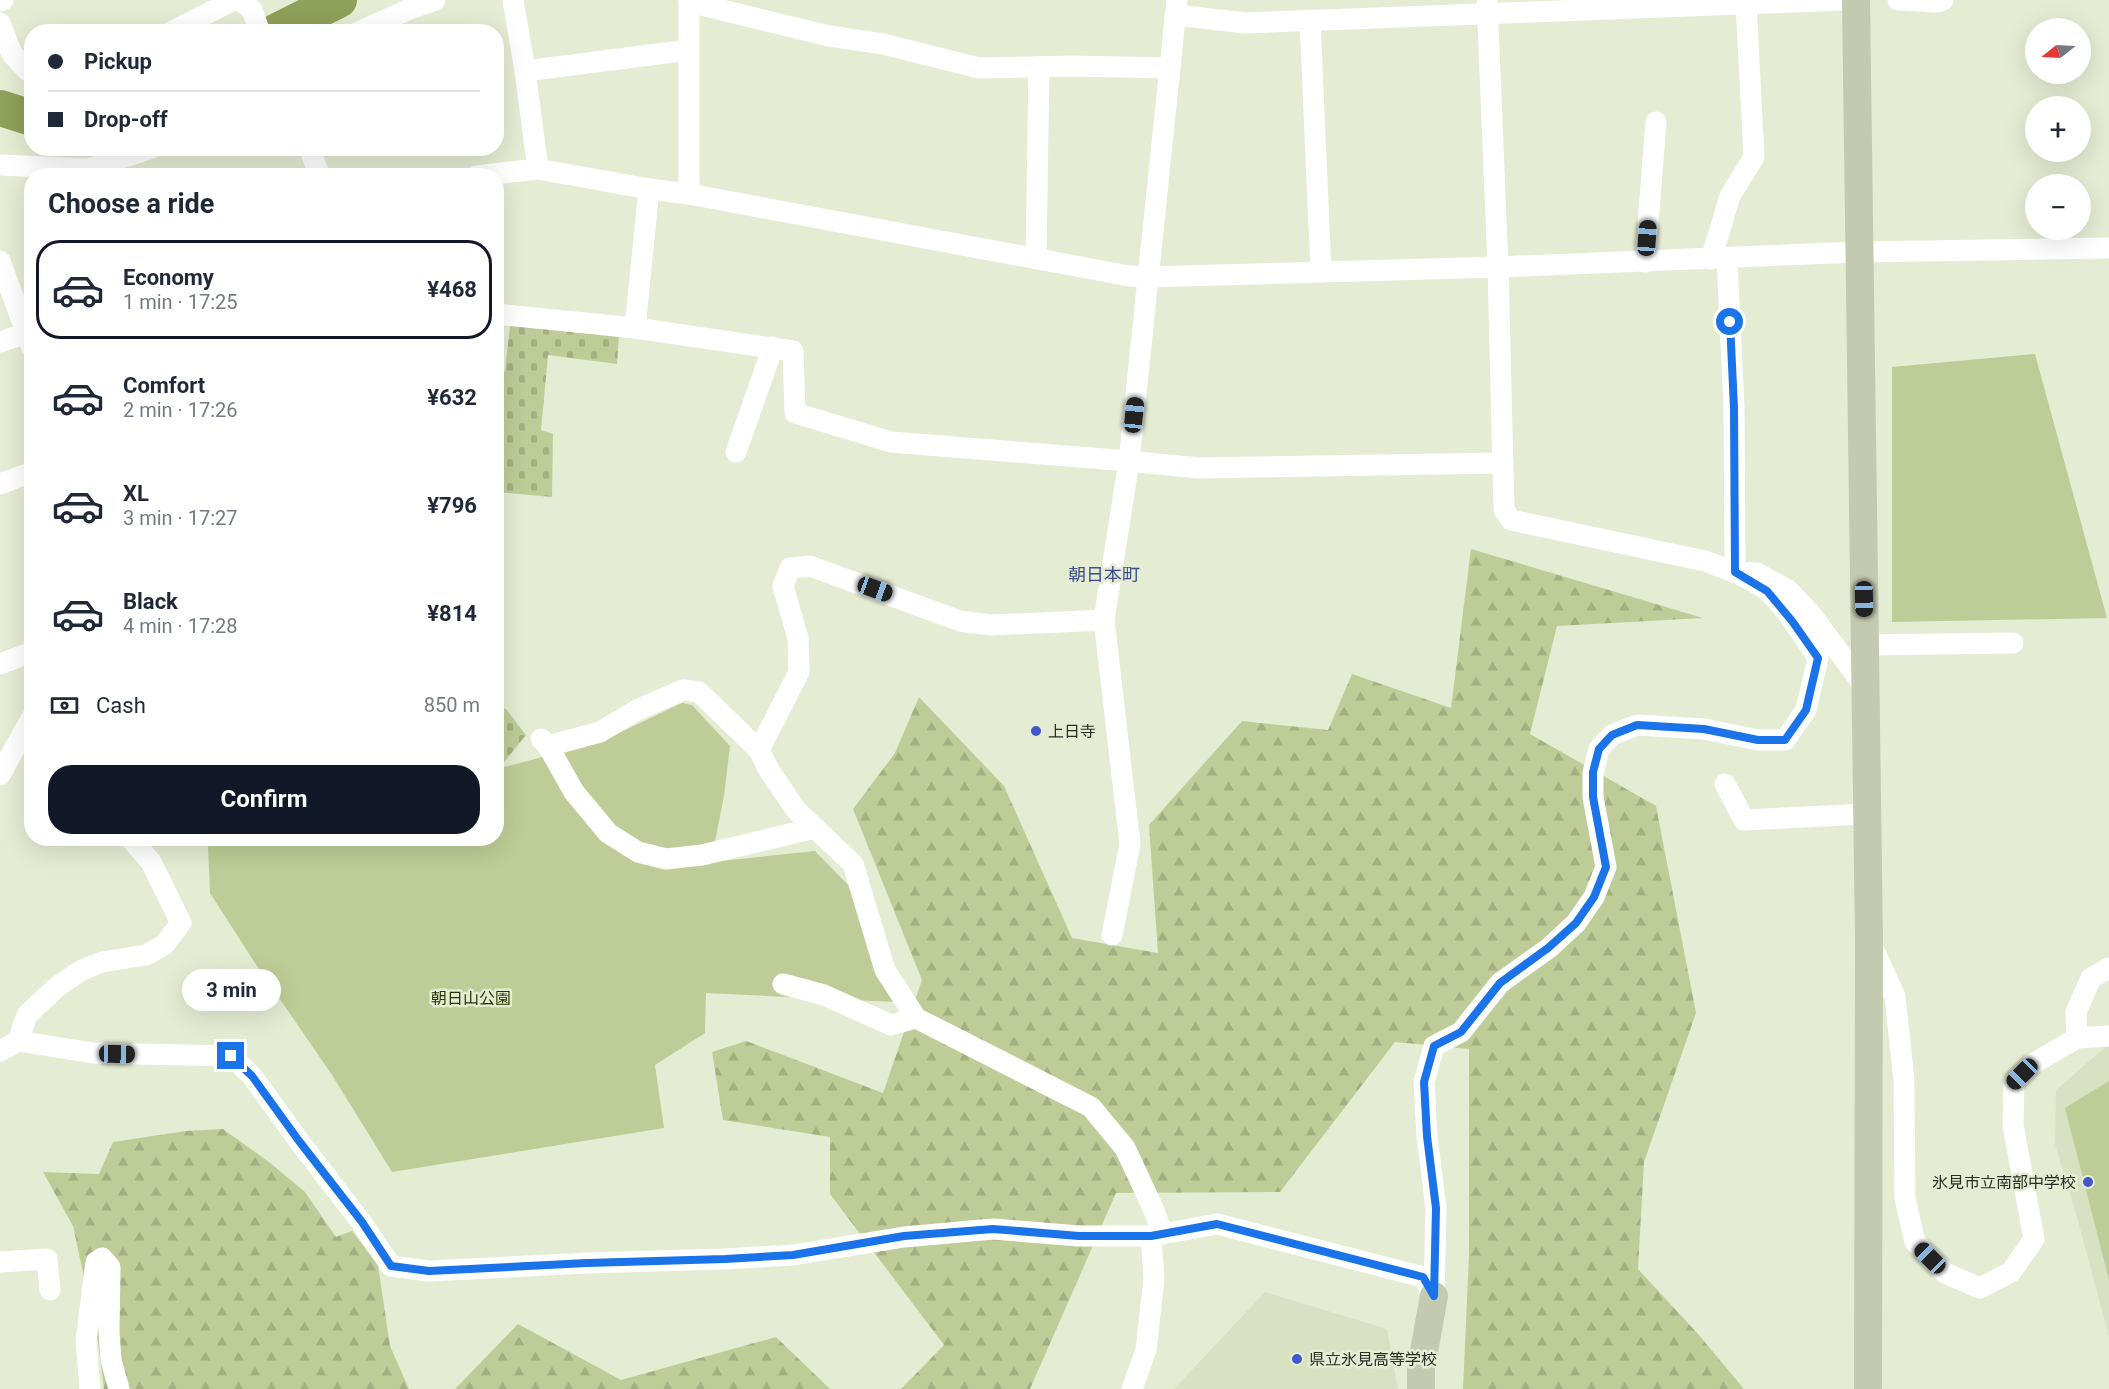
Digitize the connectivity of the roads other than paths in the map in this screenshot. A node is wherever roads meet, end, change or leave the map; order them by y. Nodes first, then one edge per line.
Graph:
1 (435, 0) edge
2 (513, 0) edge
3 (1845, 0) edge
4 (1856, 0) edge
5 (1898, 0) edge
6 (1943, 0) edge
7 (689, 1) edge
8 (242, 3) edge
9 (1746, 3) junction
10 (1487, 6) edge
11 (1176, 8) edge
12 (1310, 20) junction
13 (0, 23) edge
14 (191, 24) edge
15 (255, 24) edge
16 (376, 24) edge
17 (690, 50) junction
18 (24, 67) edge
19 (1039, 67) junction
20 (1170, 68) junction
21 (525, 71) junction
22 (1656, 122) dead end
23 (128, 156) edge
24 (0, 165) edge
25 (66, 168) edge
26 (91, 168) edge
27 (538, 170) junction
28 (504, 173) edge
29 (649, 189) junction
30 (689, 194) junction
31 (2109, 248) edge
32 (1858, 252) junction
33 (1719, 258) junction
34 (1036, 259) junction
35 (0, 261) edge
36 (1645, 262) junction
37 (1498, 267) junction
38 (1321, 272) junction
39 (1147, 277) junction
40 (504, 315) edge
41 (24, 322) edge
42 (635, 328) junction
43 (24, 338) edge
44 (0, 342) edge
45 (773, 347) junction
46 (736, 452) dead end
47 (1129, 461) junction
48 (1503, 463) junction
49 (24, 475) edge
50 (0, 484) edge
51 (1735, 572) junction
52 (1104, 620) junction
53 (2013, 643) dead end
54 (1864, 645) junction
55 (24, 655) edge
56 (0, 664) edge
57 (1865, 687) junction
58 (24, 732) edge
59 (759, 750) junction
60 (0, 775) edge
61 (1725, 784) dead end
62 (1867, 814) junction
63 (815, 828) junction
64 (137, 846) edge
65 (1112, 935) dead end
66 (1869, 941) junction
67 (2109, 968) edge
68 (783, 984) dead end
69 (916, 1018) junction
70 (2109, 1036) edge
71 (2077, 1038) junction
72 (18, 1041) junction
73 (0, 1051) edge
74 (1156, 1235) junction
75 (0, 1262) edge
76 (50, 1290) dead end
77 (1434, 1296) junction
78 (90, 1389) edge
79 (119, 1389) edge
80 (1132, 1389) edge
81 (1421, 1389) edge
82 (1868, 1389) edge

1 - 16 street
2 - 21 street
3 - 9 street
4 - 32 street
5 - 6 street
7 - 17 street
7 - 19 street
8 - 14 street
8 - 15 street
9 - 10 street
9 - 33 street
10 - 12 street
10 - 37 street
11 - 12 street
11 - 20 street
12 - 38 street
13 - 18 street
17 - 21 street
17 - 30 street
19 - 20 street
19 - 34 street
20 - 39 street
21 - 27 street
22 - 36 street
23 - 26 street
24 - 25 street
27 - 28 street
27 - 29 street
29 - 30 street
29 - 42 street
30 - 34 street
31 - 32 street
32 - 33 street
32 - 54 street
33 - 36 street
33 - 51 street
34 - 39 street
35 - 41 street
36 - 37 street
37 - 38 street
37 - 48 street
38 - 39 street
39 - 47 street
40 - 42 street
42 - 45 street
43 - 44 street
45 - 46 street
45 - 47 street
47 - 48 street
47 - 52 street
48 - 51 street
49 - 50 street
51 - 57 street
51 - 77 street
52 - 59 street
52 - 65 street
53 - 54 street
54 - 57 street
55 - 56 street
57 - 62 street
58 - 60 street
59 - 63 street
59 - 63 street
61 - 62 street
62 - 66 street
63 - 69 street
64 - 72 street
66 - 71 street
66 - 82 street
67 - 71 street
68 - 69 street
69 - 74 street
70 - 71 street
72 - 73 street
72 - 74 street
74 - 77 street
74 - 80 street
75 - 76 street
77 - 81 street
78 - 79 street

